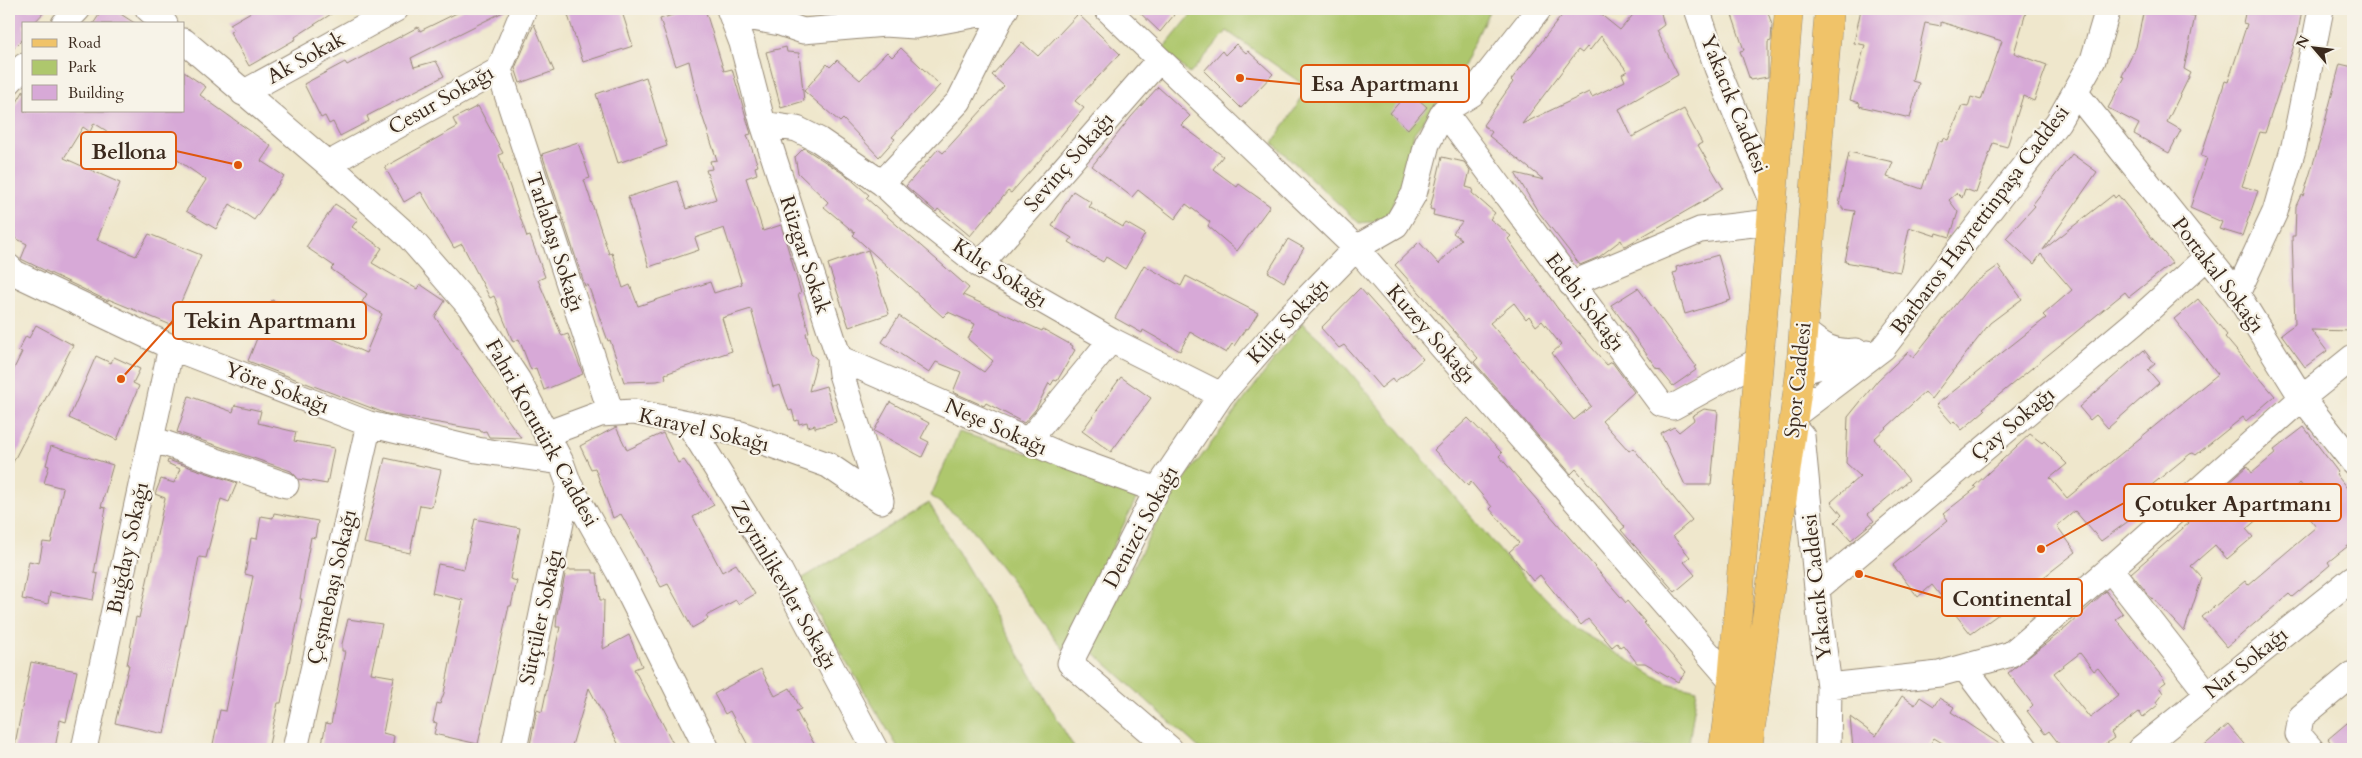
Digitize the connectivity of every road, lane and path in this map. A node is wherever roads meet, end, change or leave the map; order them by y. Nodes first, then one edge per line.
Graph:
1 (78, 9) edge
2 (148, 9) edge
3 (396, 9) edge
4 (524, 9) edge
5 (1006, 9) edge
6 (1107, 9) edge
7 (1539, 9) edge
8 (1697, 9) edge
9 (1789, 9) edge
10 (1829, 9) edge
11 (2108, 9) edge
12 (2321, 9) edge
13 (730, 11) edge
14 (885, 16) edge
15 (66, 22) edge
16 (162, 22) edge
17 (185, 42) edge
18 (1159, 60) junction
19 (499, 70) junction
20 (2075, 92) junction
21 (243, 93) junction
22 (1444, 111) junction
23 (763, 124) junction
24 (328, 164) junction
25 (882, 183) junction
26 (1771, 210) junction
27 (1356, 248) junction
28 (2207, 257) junction
29 (980, 265) junction
30 (11, 276) edge
31 (1571, 284) junction
32 (2237, 294) junction
33 (1804, 331) junction
34 (1111, 340) junction
35 (172, 347) junction
36 (1883, 348) junction
37 (2353, 357) edge
38 (839, 358) junction
39 (1759, 360) junction
40 (1800, 372) junction
41 (1221, 395) junction
42 (2302, 398) junction
43 (611, 413) junction
44 (1795, 420) junction
45 (688, 423) junction
46 (369, 424) junction
47 (546, 434) junction
48 (152, 438) junction
49 (1028, 441) junction
50 (2353, 462) edge
51 (565, 473) junction
52 (286, 485) dead end
53 (1157, 490) junction
54 (881, 501) joint
55 (2110, 569) junction
56 (2353, 578) edge
57 (1817, 589) junction
58 (1964, 667) junction
59 (2353, 674) edge
60 (1732, 681) junction
61 (1828, 686) junction
62 (2207, 694) junction
63 (84, 749) edge
64 (295, 749) edge
65 (514, 749) edge
66 (707, 749) edge
67 (875, 749) edge
68 (1170, 749) edge
69 (1723, 749) edge
70 (1748, 749) edge
71 (1828, 749) edge
72 (2026, 749) edge
73 (2140, 749) edge
74 (2311, 749) edge

1 - 15 street
2 - 16 street
3 - 21 street, Ak Sokak
4 - 19 street, Cesur Sokağı
5 - 14 street
5 - 25 street
6 - 18 street, Kuzey Sokağı
7 - 22 street
8 - 26 street, Yakacık Caddesi
9 - 26 main road, Spor Caddesi
10 - 33 main road, Spor Caddesi
11 - 20 street, Barbaros Hayrettinpaşa Caddesi
12 - 32 street
13 - 14 street
13 - 23 street, Rüzgar Sokak
17 - 21 street, Fahri Korutürk Caddesi
18 - 27 street, Kuzey Sokağı
18 - 29 street, Sevinç Sokağı
19 - 24 street, Cesur Sokağı
19 - 43 street, Tarlabaşı Sokağı
20 - 28 street, Portakal Sokağı
20 - 36 street, Barbaros Hayrettinpaşa Caddesi
21 - 24 street, Fahri Korutürk Caddesi
22 - 27 street, Kiliç Sokağı
22 - 31 street, Edebi Sokağı
23 - 25 street, Kılıç Sokağı
23 - 38 street, Rüzgar Sokak
24 - 47 street, Fahri Korutürk Caddesi
25 - 29 street, Kılıç Sokağı
26 - 31 street
26 - 39 main road, Spor Caddesi
27 - 41 street, Kiliç Sokağı
27 - 60 street, Kuzey Sokağı
28 - 32 street, Portakal Sokağı
28 - 57 street, Çay Sokağı
29 - 34 street, Kılıç Sokağı
30 - 35 street, Yöre Sokağı
31 - 39 street, Edebi Sokağı
32 - 42 street, Portakal Sokağı
33 - 36 street, Barbaros Hayrettinpaşa Caddesi
33 - 40 main road, Spor Caddesi
34 - 41 street, Kılıç Sokağı
34 - 49 street
35 - 46 street, Yöre Sokağı
35 - 48 street, Buğday Sokağı
36 - 40 street, Barbaros Hayrettinpaşa Caddesi
36 - 44 street, Barbaros Hayrettinpaşa Caddesi
37 - 42 street
38 - 49 street, Neşe Sokağı
38 - 54 street, Rüzgar Sokak
39 - 40 main road
39 - 60 main road, Spor Caddesi
40 - 44 main road, Spor Caddesi
41 - 53 street, Denizci Sokağı
42 - 50 street, Portakal Sokağı
42 - 55 street
43 - 45 street, Karayel Sokağı
43 - 47 street, Karayel Sokağı
44 - 57 street, Yakacık Caddesi
44 - 70 main road, Spor Caddesi
45 - 54 street, Karayel Sokağı
45 - 67 street, Zeytinlikevler Sokağı
46 - 51 street, Yöre Sokağı
46 - 64 street, Çeşmebaşı Sokağı
47 - 51 street, Fahri Korutürk Caddesi
48 - 52 street
48 - 63 street, Buğday Sokağı
49 - 53 street, Neşe Sokağı
51 - 65 street, Sütçüler Sokağı
51 - 66 street, Fahri Korutürk Caddesi
53 - 68 street, Denizci Sokağı
55 - 58 street
55 - 62 street
56 - 62 street, Nar Sokağı
57 - 61 street, Yakacık Caddesi
58 - 61 street
58 - 72 street
59 - 74 street
60 - 69 main road, Spor Caddesi
61 - 71 street, Yakacık Caddesi
62 - 73 street, Nar Sokağı

